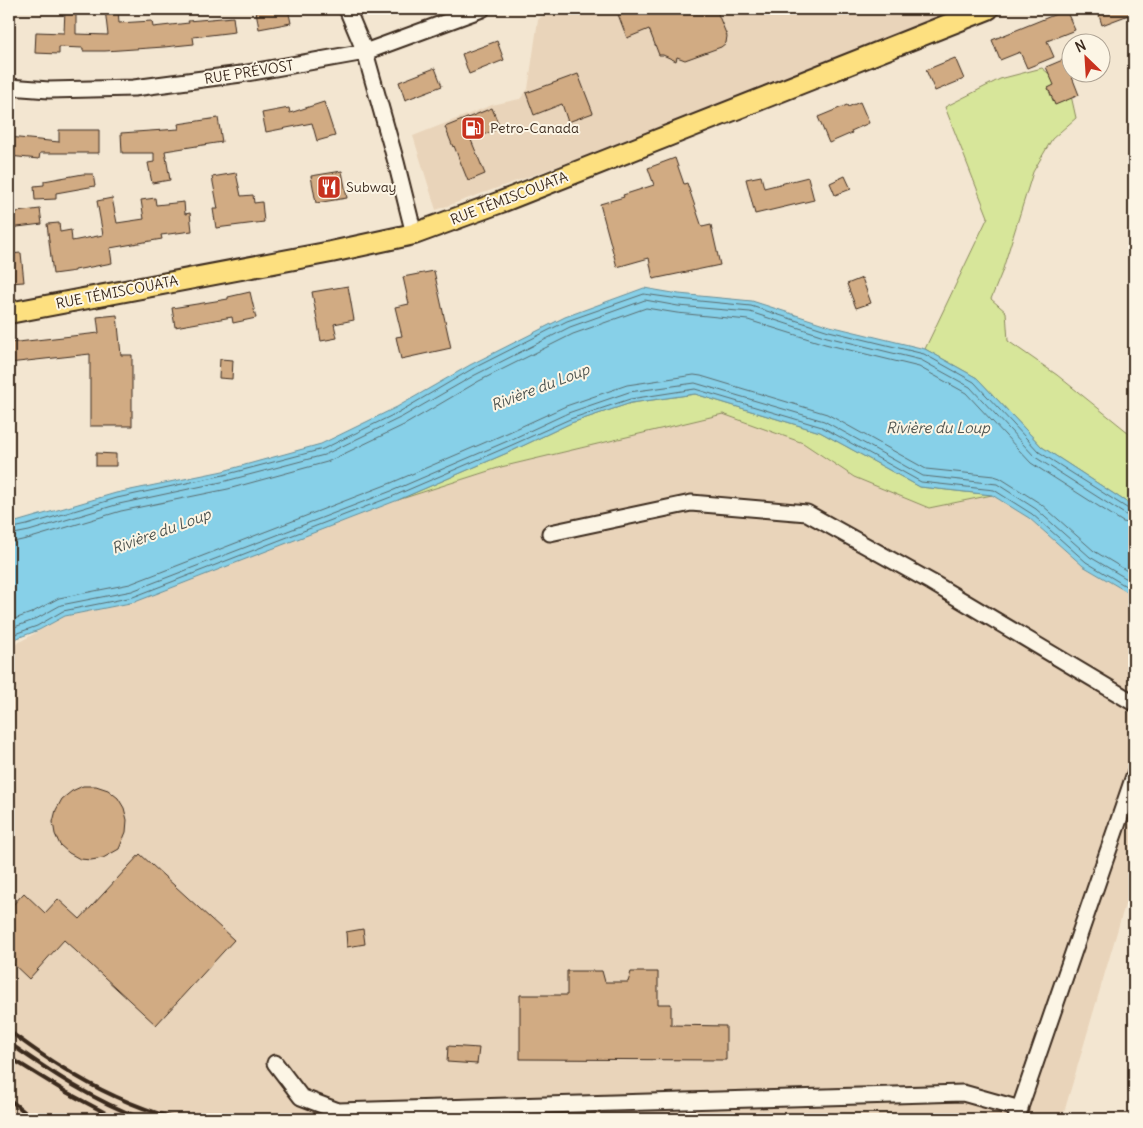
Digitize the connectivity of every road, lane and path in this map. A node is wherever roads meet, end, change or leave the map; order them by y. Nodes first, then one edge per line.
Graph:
1 (347, 9) edge
2 (482, 9) edge
3 (988, 9) edge
4 (365, 52) junction
5 (9, 87) edge
6 (414, 234) junction
7 (9, 313) edge
8 (550, 532) dead end
9 (1134, 703) edge
10 (1134, 776) edge
11 (275, 1062) dead end
12 (1018, 1114) edge

1 - 4 street
2 - 4 street, RUE PRÉVOST
3 - 6 main road, RUE TÉMISCOUATA
4 - 5 street, RUE PRÉVOST
4 - 6 street
6 - 7 main road, RUE TÉMISCOUATA
8 - 9 street
10 - 12 street
11 - 12 street

